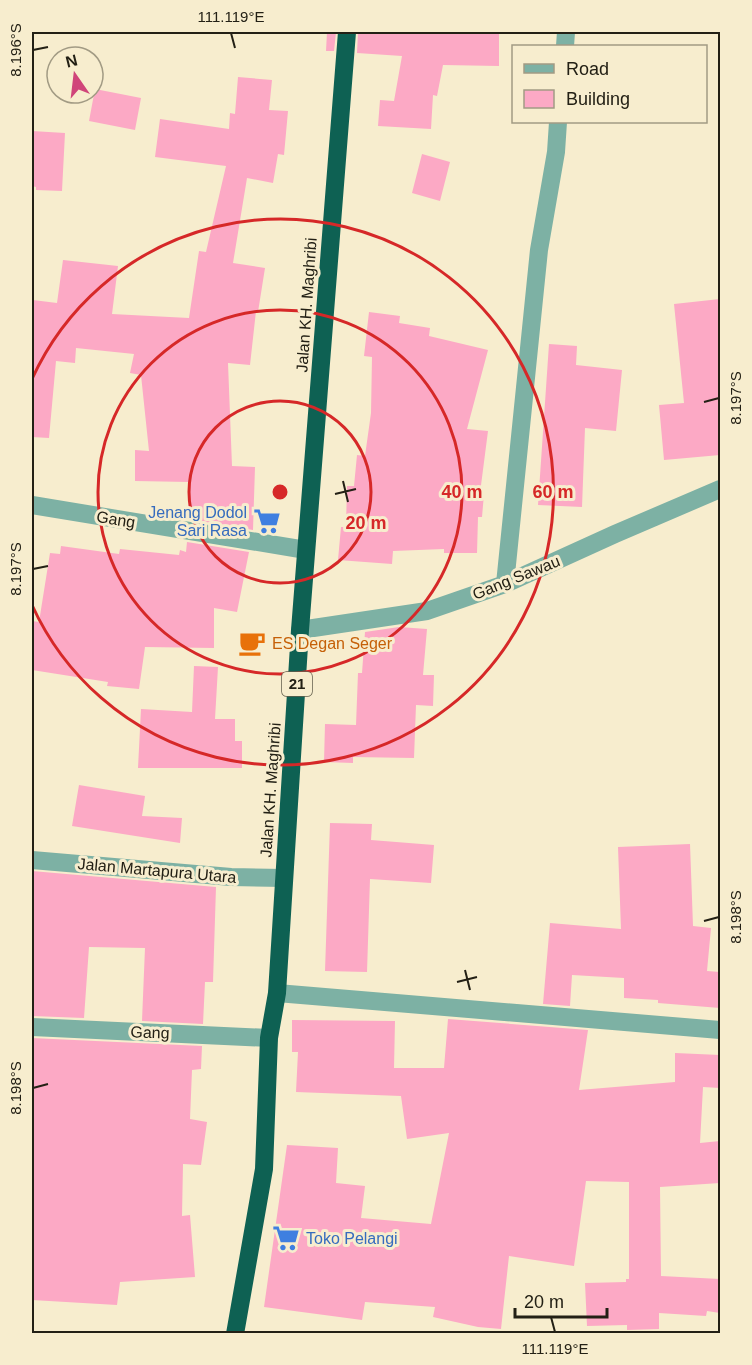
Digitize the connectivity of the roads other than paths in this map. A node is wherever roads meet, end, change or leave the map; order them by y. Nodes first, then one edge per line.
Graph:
1 (347, 32) edge
2 (558, 123) edge
3 (720, 489) edge
4 (32, 505) edge
5 (306, 550) junction
6 (505, 584) junction
7 (300, 630) junction
8 (32, 860) edge
9 (284, 878) junction
10 (277, 993) junction
11 (32, 1027) edge
12 (720, 1030) edge
13 (269, 1038) junction
14 (235, 1334) edge

1 - 5 highway, Jalan KH. Maghribi / 21
2 - 6 street
3 - 6 street, Gang Sawau
4 - 5 street, Gang
5 - 7 highway, Jalan KH. Maghribi / 21
6 - 7 street, Gang Sawau
7 - 9 highway, Jalan KH. Maghribi / 21
8 - 9 street, Jalan Martapura Utara
9 - 10 highway, Jalan KH. Maghribi / 21
10 - 12 street
10 - 13 highway, Jalan KH. Maghribi / 21
11 - 13 street, Gang
13 - 14 highway, Jalan KH. Maghribi / 21

